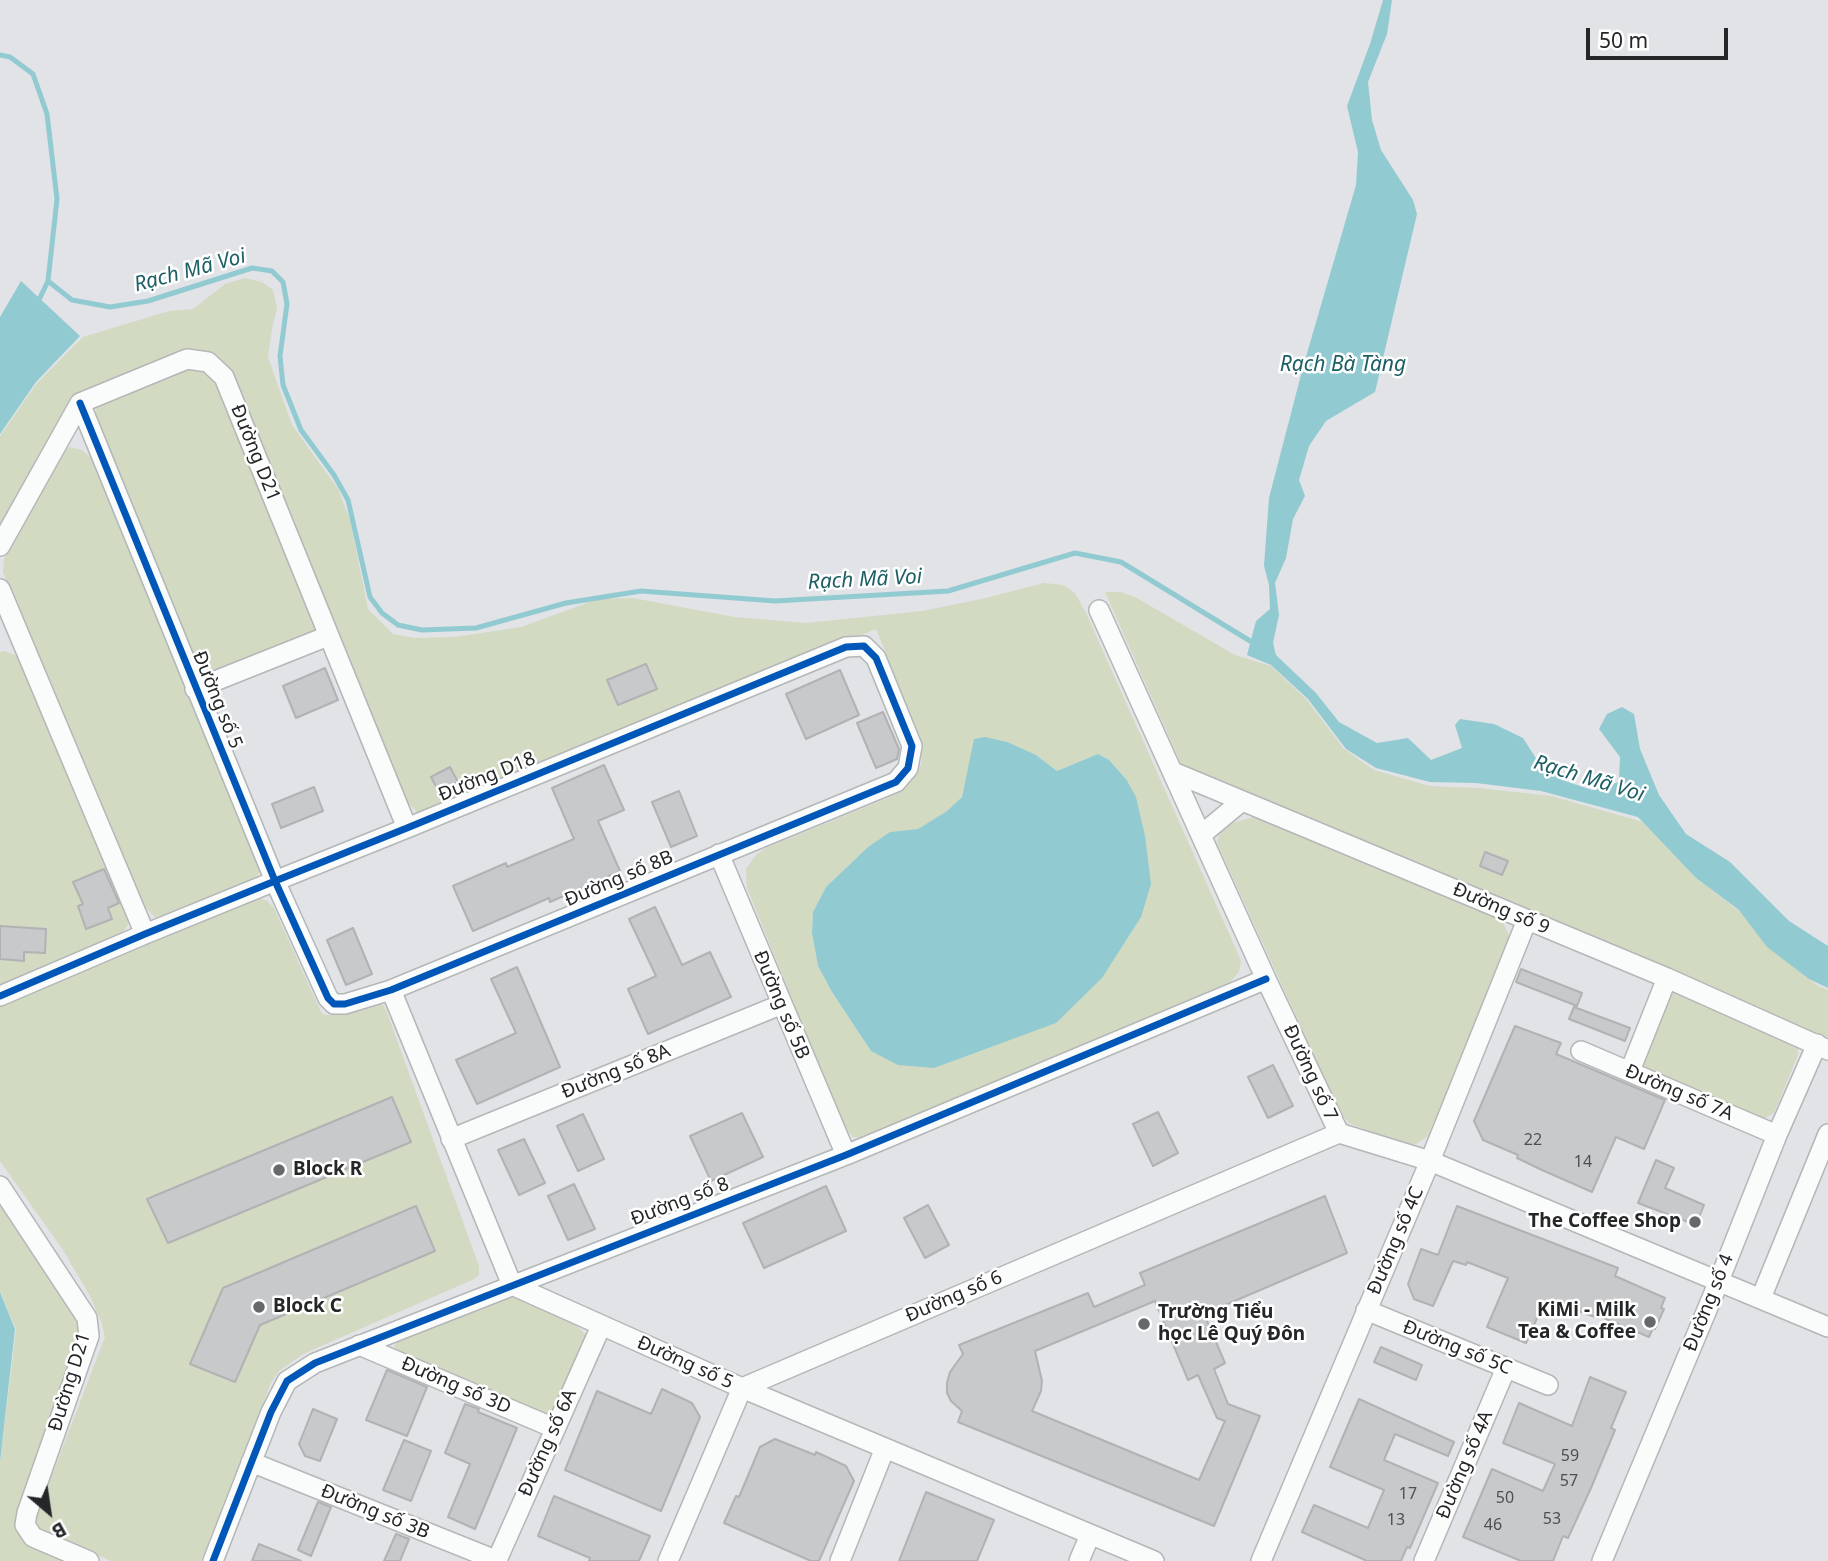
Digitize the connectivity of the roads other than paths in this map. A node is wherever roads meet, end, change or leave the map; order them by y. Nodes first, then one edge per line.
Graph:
1 (80, 403) junction
2 (0, 545) edge
3 (0, 589) edge
4 (1099, 610) dead end
5 (328, 636) junction
6 (195, 688) junction
7 (908, 768) joint
8 (1173, 772) junction
9 (1242, 801) junction
10 (407, 828) junction
11 (1201, 835) junction
12 (719, 854) junction
13 (275, 881) junction
14 (1527, 920) junction
15 (145, 934) junction
16 (1667, 978) junction
17 (1266, 979) junction
18 (391, 990) junction
19 (0, 996) edge
20 (334, 1004) joint
21 (780, 1005) junction
22 (1822, 1047) edge
23 (1581, 1051) dead end
24 (1630, 1071) junction
25 (1339, 1133) junction
26 (1828, 1134) edge
27 (1777, 1135) junction
28 (451, 1139) junction
29 (845, 1155) junction
30 (1430, 1161) junction
31 (0, 1186) edge
32 (1719, 1281) junction
33 (512, 1285) junction
34 (1761, 1298) junction
35 (1366, 1310) junction
36 (601, 1326) junction
37 (1828, 1327) edge
38 (359, 1345) junction
39 (1506, 1368) junction
40 (1548, 1385) dead end
41 (742, 1388) junction
42 (554, 1428) junction
43 (885, 1448) junction
44 (251, 1462) junction
45 (1090, 1535) junction
46 (89, 1561) edge
47 (213, 1561) edge
48 (498, 1561) edge
49 (668, 1561) edge
50 (840, 1561) edge
51 (1079, 1561) edge
52 (1154, 1561) edge
53 (1261, 1561) edge
54 (1424, 1561) edge
55 (1602, 1561) edge

1 - 2 street
1 - 5 street, Đường D21
1 - 6 street, Đường số 5
3 - 15 street
4 - 8 street, Đường số 7
5 - 6 street, Đường số 5
5 - 10 street, Đường D21
6 - 13 street, Đường số 5
7 - 10 street, Đường D18
7 - 12 street, Đường số 8B
8 - 9 street, Đường số 9
8 - 11 street, Đường số 7
9 - 11 street
9 - 14 street, Đường số 9
10 - 13 street, Đường D18
11 - 17 street, Đường số 7
12 - 18 street, Đường số 8B
12 - 21 street, Đường số 5B
13 - 15 street, Đường D18
13 - 20 street, Đường số 5
14 - 16 street, Đường số 9
14 - 30 street, Đường số 4C
15 - 19 street, Đường D18
16 - 22 street, Đường số 9
16 - 24 street
17 - 25 street, Đường số 7
17 - 29 street, Đường số 8
18 - 20 street, Đường số 8B
18 - 28 street
21 - 28 street, Đường số 8A
21 - 29 street, Đường số 5B
22 - 27 street, Đường số 4
23 - 24 street, Đường số 7A
24 - 27 street, Đường số 7A
25 - 30 street, Đường số 7
25 - 41 street, Đường số 6
26 - 34 street
27 - 32 street, Đường số 4
28 - 33 street
29 - 33 street, Đường số 8
30 - 32 street, Đường số 7
30 - 35 street, Đường số 4C
31 - 46 street, Đường D21
32 - 34 street, Đường số 7
32 - 55 street, Đường số 4
33 - 36 street, Đường số 5
33 - 38 street, Đường số 8
34 - 37 street, Đường số 7
35 - 39 street, Đường số 5C
35 - 53 street, Đường số 4C
36 - 41 street, Đường số 5
36 - 42 street, Đường số 6A
38 - 42 street, Đường số 3D
38 - 44 street, Đường số 8
39 - 40 street, Đường số 5C
39 - 54 street, Đường số 4A
41 - 43 street, Đường số 5
41 - 49 street
42 - 48 street, Đường số 6A
43 - 45 street, Đường số 5
43 - 50 street
44 - 47 street, Đường số 8
44 - 48 street, Đường số 3B
45 - 51 street
45 - 52 street, Đường số 5

